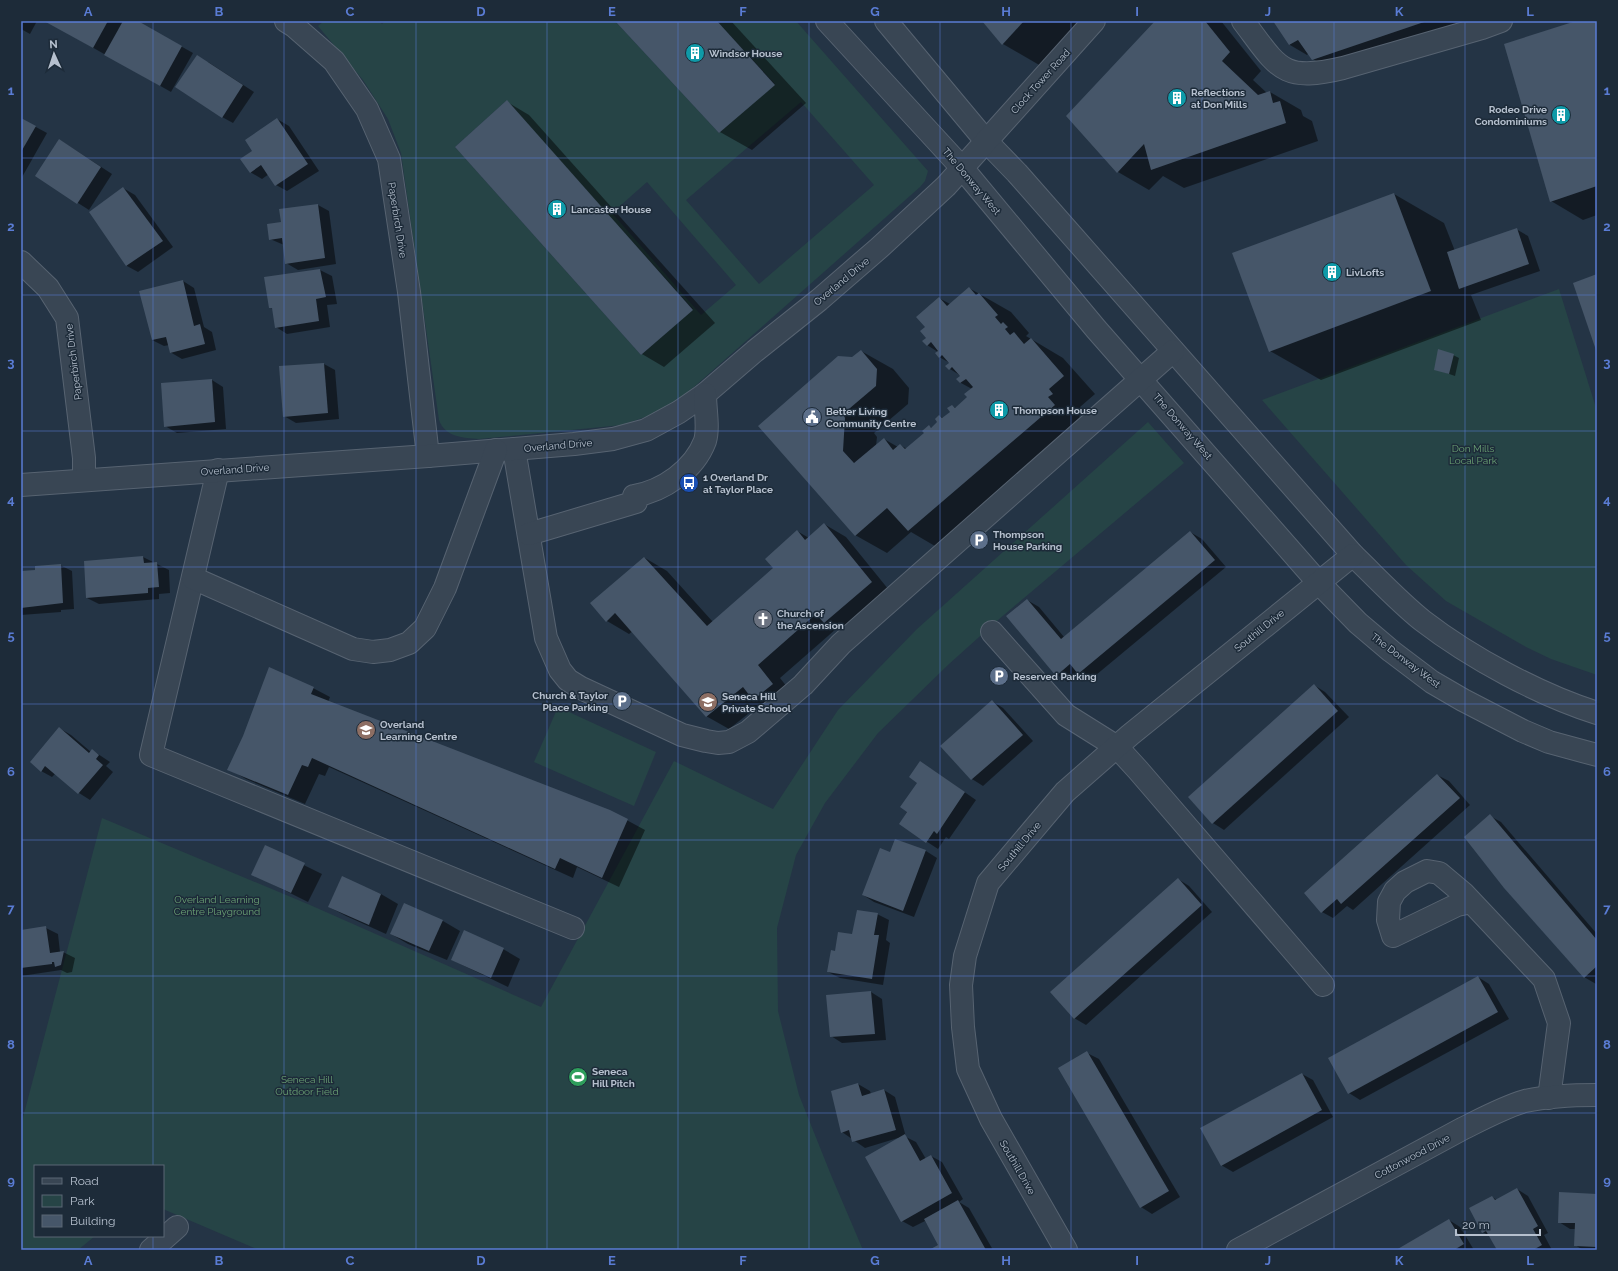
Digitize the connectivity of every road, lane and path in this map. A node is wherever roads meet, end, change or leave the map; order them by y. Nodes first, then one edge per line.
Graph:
1 (827, 21) edge
2 (886, 21) edge
3 (1094, 21) edge
4 (1243, 21) edge
5 (1502, 21) edge
6 (293, 23) edge
7 (986, 141) junction
8 (963, 169) junction
9 (21, 262) edge
10 (1173, 351) junction
11 (1142, 379) junction
12 (705, 394) junction
13 (505, 450) junction
14 (428, 456) junction
15 (218, 470) junction
16 (84, 480) junction
17 (21, 485) edge
18 (529, 534) junction
19 (1353, 555) junction
20 (193, 578) junction
21 (1318, 582) junction
22 (992, 632) dead end
23 (1597, 713) edge
24 (1117, 747) junction
25 (1597, 755) edge
26 (1471, 902) dead end
27 (573, 928) dead end
28 (1323, 985) dead end
29 (1597, 1095) edge
30 (1549, 1098) junction
31 (177, 1227) dead end
32 (151, 1250) edge
33 (1066, 1250) edge
34 (1238, 1250) edge

1 - 8 street, The Donway West
2 - 7 street
3 - 7 street, Clock Tower Road
4 - 5 street
6 - 14 street, Paperbirch Drive
7 - 8 street, Overland Drive
7 - 10 street
8 - 11 street, The Donway West
8 - 12 street, Overland Drive
9 - 16 street, Paperbirch Drive
10 - 11 street
10 - 19 street
11 - 18 street
11 - 21 street, The Donway West
12 - 13 street, Overland Drive
12 - 18 street
13 - 14 street, Overland Drive
13 - 18 street
13 - 20 street
14 - 15 street, Overland Drive
15 - 16 street, Overland Drive
15 - 20 street
16 - 17 street, Overland Drive
19 - 21 street, Southill Drive
19 - 23 street
20 - 27 street
21 - 24 street, Southill Drive
21 - 25 street, The Donway West
22 - 24 street
24 - 28 street
24 - 33 street, Southill Drive
26 - 30 street
29 - 30 street, Cottonwood Drive
30 - 34 street, Cottonwood Drive
31 - 32 street

